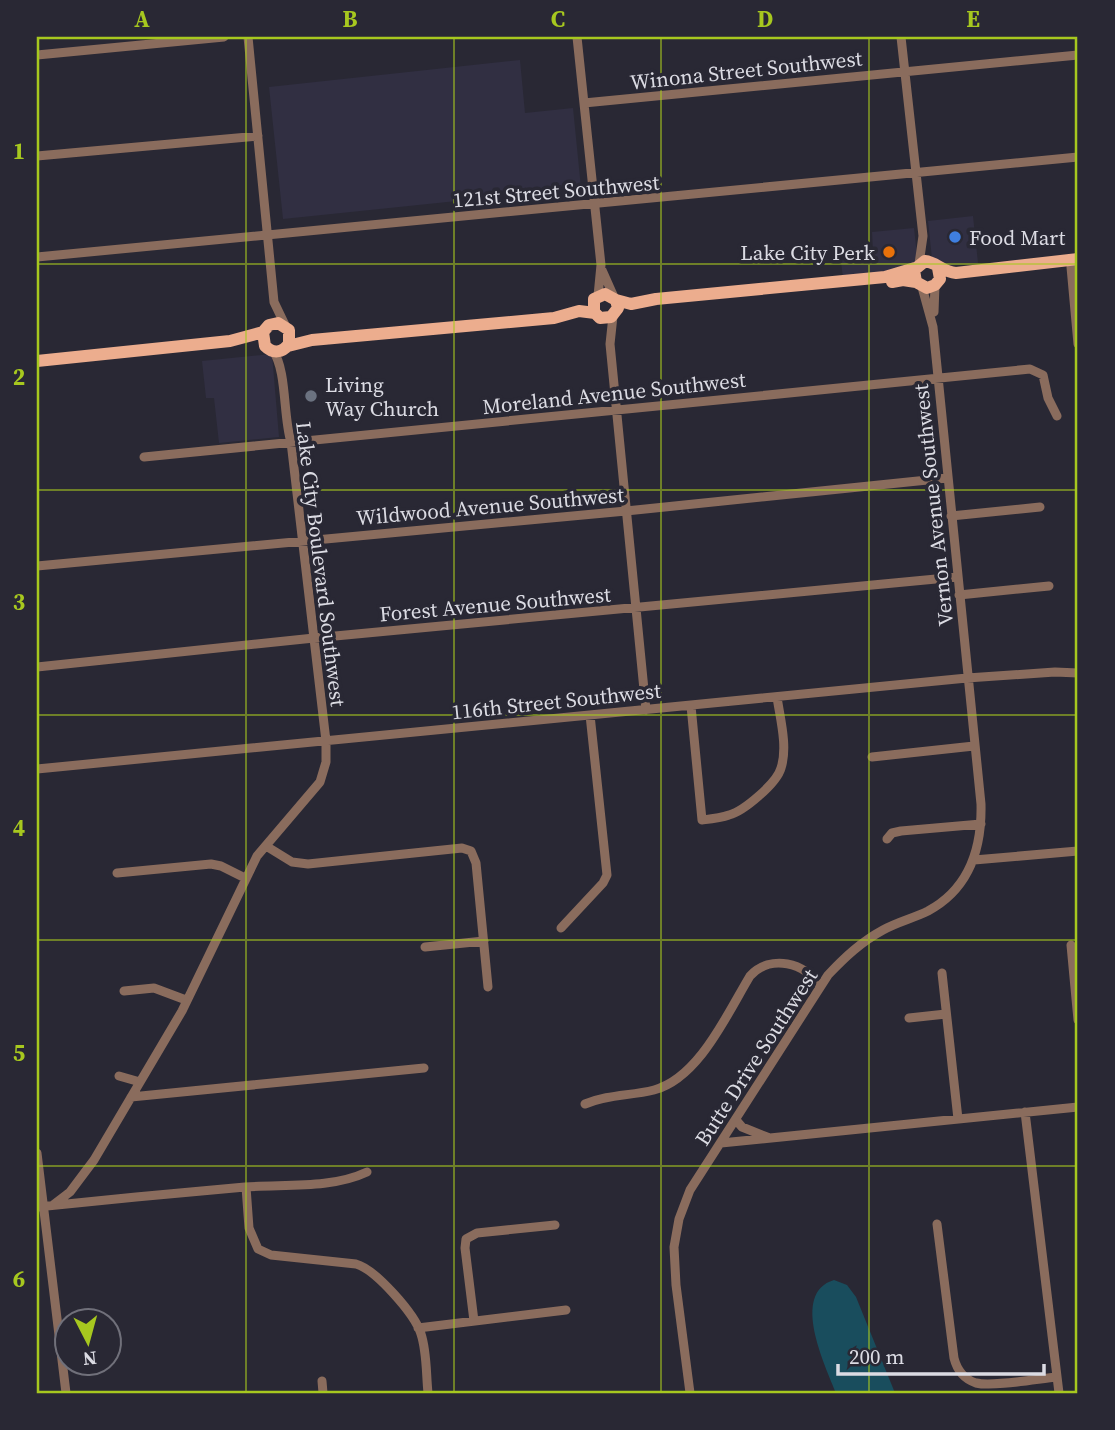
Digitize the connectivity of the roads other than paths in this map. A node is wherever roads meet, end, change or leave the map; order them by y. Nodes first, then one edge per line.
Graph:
1 (224, 37) edge
2 (248, 37) edge
3 (577, 37) edge
4 (901, 37) edge
5 (37, 55) edge
6 (1078, 55) edge
7 (904, 71) junction
8 (584, 103) junction
9 (258, 136) junction
10 (37, 156) edge
11 (1078, 157) edge
12 (916, 173) junction
13 (594, 205) junction
14 (268, 235) junction
15 (923, 236) junction
16 (37, 257) edge
17 (1076, 264) edge
18 (601, 265) junction
19 (936, 265) junction
20 (917, 266) junction
21 (928, 284) junction
22 (596, 298) junction
23 (615, 298) junction
24 (274, 302) junction
25 (605, 316) junction
26 (287, 328) junction
27 (264, 330) junction
28 (1078, 344) edge
29 (287, 347) junction
30 (269, 349) junction
31 (37, 360) edge
32 (280, 363) junction
33 (37, 369) edge
34 (938, 379) junction
35 (615, 410) junction
36 (1058, 415) dead end
37 (291, 442) junction
38 (144, 457) dead end
39 (947, 478) junction
40 (1040, 507) dead end
41 (626, 511) junction
42 (951, 516) junction
43 (302, 541) junction
44 (37, 566) edge
45 (957, 578) junction
46 (1049, 586) dead end
47 (959, 595) junction
48 (636, 609) junction
49 (314, 638) junction
50 (37, 667) edge
51 (1078, 673) edge
52 (967, 678) junction
53 (777, 697) junction
54 (691, 706) junction
55 (646, 710) junction
56 (590, 715) junction
57 (326, 741) junction
58 (975, 746) junction
59 (872, 757) dead end
60 (37, 769) edge
61 (981, 824) junction
62 (887, 839) dead end
63 (266, 846) junction
64 (1078, 851) edge
65 (974, 860) junction
66 (117, 873) dead end
67 (245, 878) junction
68 (561, 928) dead end
69 (484, 941) junction
70 (1071, 945) dead end
71 (425, 947) dead end
72 (942, 973) dead end
73 (488, 987) dead end
74 (820, 987) junction
75 (124, 991) dead end
76 (186, 1000) junction
77 (946, 1014) junction
78 (909, 1018) dead end
79 (1078, 1020) edge
80 (424, 1069) dead end
81 (119, 1076) dead end
82 (139, 1082) junction
83 (131, 1097) junction
84 (585, 1104) dead end
85 (1078, 1107) edge
86 (1025, 1112) junction
87 (958, 1119) junction
88 (736, 1120) junction
89 (768, 1138) junction
90 (721, 1143) junction
91 (37, 1153) edge
92 (367, 1172) dead end
93 (246, 1187) junction
94 (53, 1205) junction
95 (40, 1207) edge
96 (937, 1224) dead end
97 (555, 1225) dead end
98 (566, 1310) dead end
99 (474, 1321) junction
100 (418, 1328) junction
101 (1057, 1377) junction
102 (322, 1381) dead end
103 (66, 1393) edge
104 (323, 1393) edge
105 (428, 1393) edge
106 (690, 1393) edge
107 (1059, 1393) edge

1 - 5 street
2 - 9 street
3 - 8 street
4 - 7 street
6 - 7 street, Winona Street Southwest
7 - 8 street, Winona Street Southwest
7 - 12 street
8 - 13 street
9 - 10 street
9 - 14 street
11 - 12 street, 121st Street Southwest
12 - 13 street, 121st Street Southwest
12 - 15 street
13 - 14 street, 121st Street Southwest
13 - 18 street
14 - 16 street, 121st Street Southwest
14 - 24 street
15 - 19 street
15 - 20 street
17 - 19 main road
17 - 21 main road
17 - 28 street
18 - 22 street
18 - 23 street
19 - 20 main road
19 - 21 main road
20 - 21 main road
20 - 23 main road
21 - 25 main road
21 - 34 street, Vernon Avenue Southwest
22 - 23 main road
22 - 25 main road
22 - 26 main road
23 - 25 main road
24 - 26 street
24 - 27 street
25 - 29 main road
25 - 35 street
26 - 27 main road
26 - 29 main road
27 - 30 main road
27 - 31 main road
29 - 30 main road
29 - 32 street, Lake City Boulevard Southwest
30 - 32 street, Lake City Boulevard Southwest
30 - 33 main road
32 - 37 street, Lake City Boulevard Southwest
34 - 35 street, Moreland Avenue Southwest
34 - 36 street, Moreland Avenue Southwest
34 - 39 street, Vernon Avenue Southwest
35 - 37 street, Moreland Avenue Southwest
35 - 41 street
37 - 38 street, Moreland Avenue Southwest
37 - 43 street, Lake City Boulevard Southwest
39 - 41 street, Wildwood Avenue Southwest
39 - 42 street, Vernon Avenue Southwest
40 - 42 street
41 - 43 street, Wildwood Avenue Southwest
41 - 48 street
42 - 45 street, Vernon Avenue Southwest
43 - 44 street, Wildwood Avenue Southwest
43 - 49 street, Lake City Boulevard Southwest
45 - 47 street, Vernon Avenue Southwest
45 - 48 street, Forest Avenue Southwest
46 - 47 street
47 - 52 street, Vernon Avenue Southwest
48 - 49 street, Forest Avenue Southwest
48 - 55 street
49 - 50 street, Forest Avenue Southwest
49 - 57 street, Lake City Boulevard Southwest
51 - 52 street, 116th Street Southwest
52 - 53 street, 116th Street Southwest
52 - 58 street, Butte Drive Southwest
53 - 54 street, 116th Street Southwest
53 - 54 street
54 - 55 street, 116th Street Southwest
55 - 56 street, 116th Street Southwest
56 - 57 street, 116th Street Southwest
56 - 68 street
57 - 60 street, 116th Street Southwest
57 - 63 street, Lake City Boulevard Southwest
58 - 59 street
58 - 61 street, Butte Drive Southwest
61 - 62 street
61 - 65 street, Butte Drive Southwest
63 - 67 street
63 - 69 street
64 - 65 street
65 - 74 street, Butte Drive Southwest
66 - 67 street
67 - 76 street
69 - 71 street
69 - 73 street
70 - 79 street
72 - 77 street
74 - 84 street
74 - 88 street, Butte Drive Southwest
75 - 76 street
76 - 82 street
77 - 78 street
77 - 87 street
80 - 83 street
81 - 82 street
82 - 83 street
83 - 94 street
85 - 86 street
86 - 87 street
86 - 101 street
87 - 89 street
88 - 89 street
88 - 90 street, Butte Drive Southwest
89 - 90 street
90 - 106 street, Butte Drive Southwest
91 - 95 street
92 - 93 street
93 - 94 street
93 - 100 street
94 - 95 street
95 - 103 street
96 - 101 street
97 - 99 street
98 - 99 street
99 - 100 street
100 - 105 street
101 - 107 street
102 - 104 street

